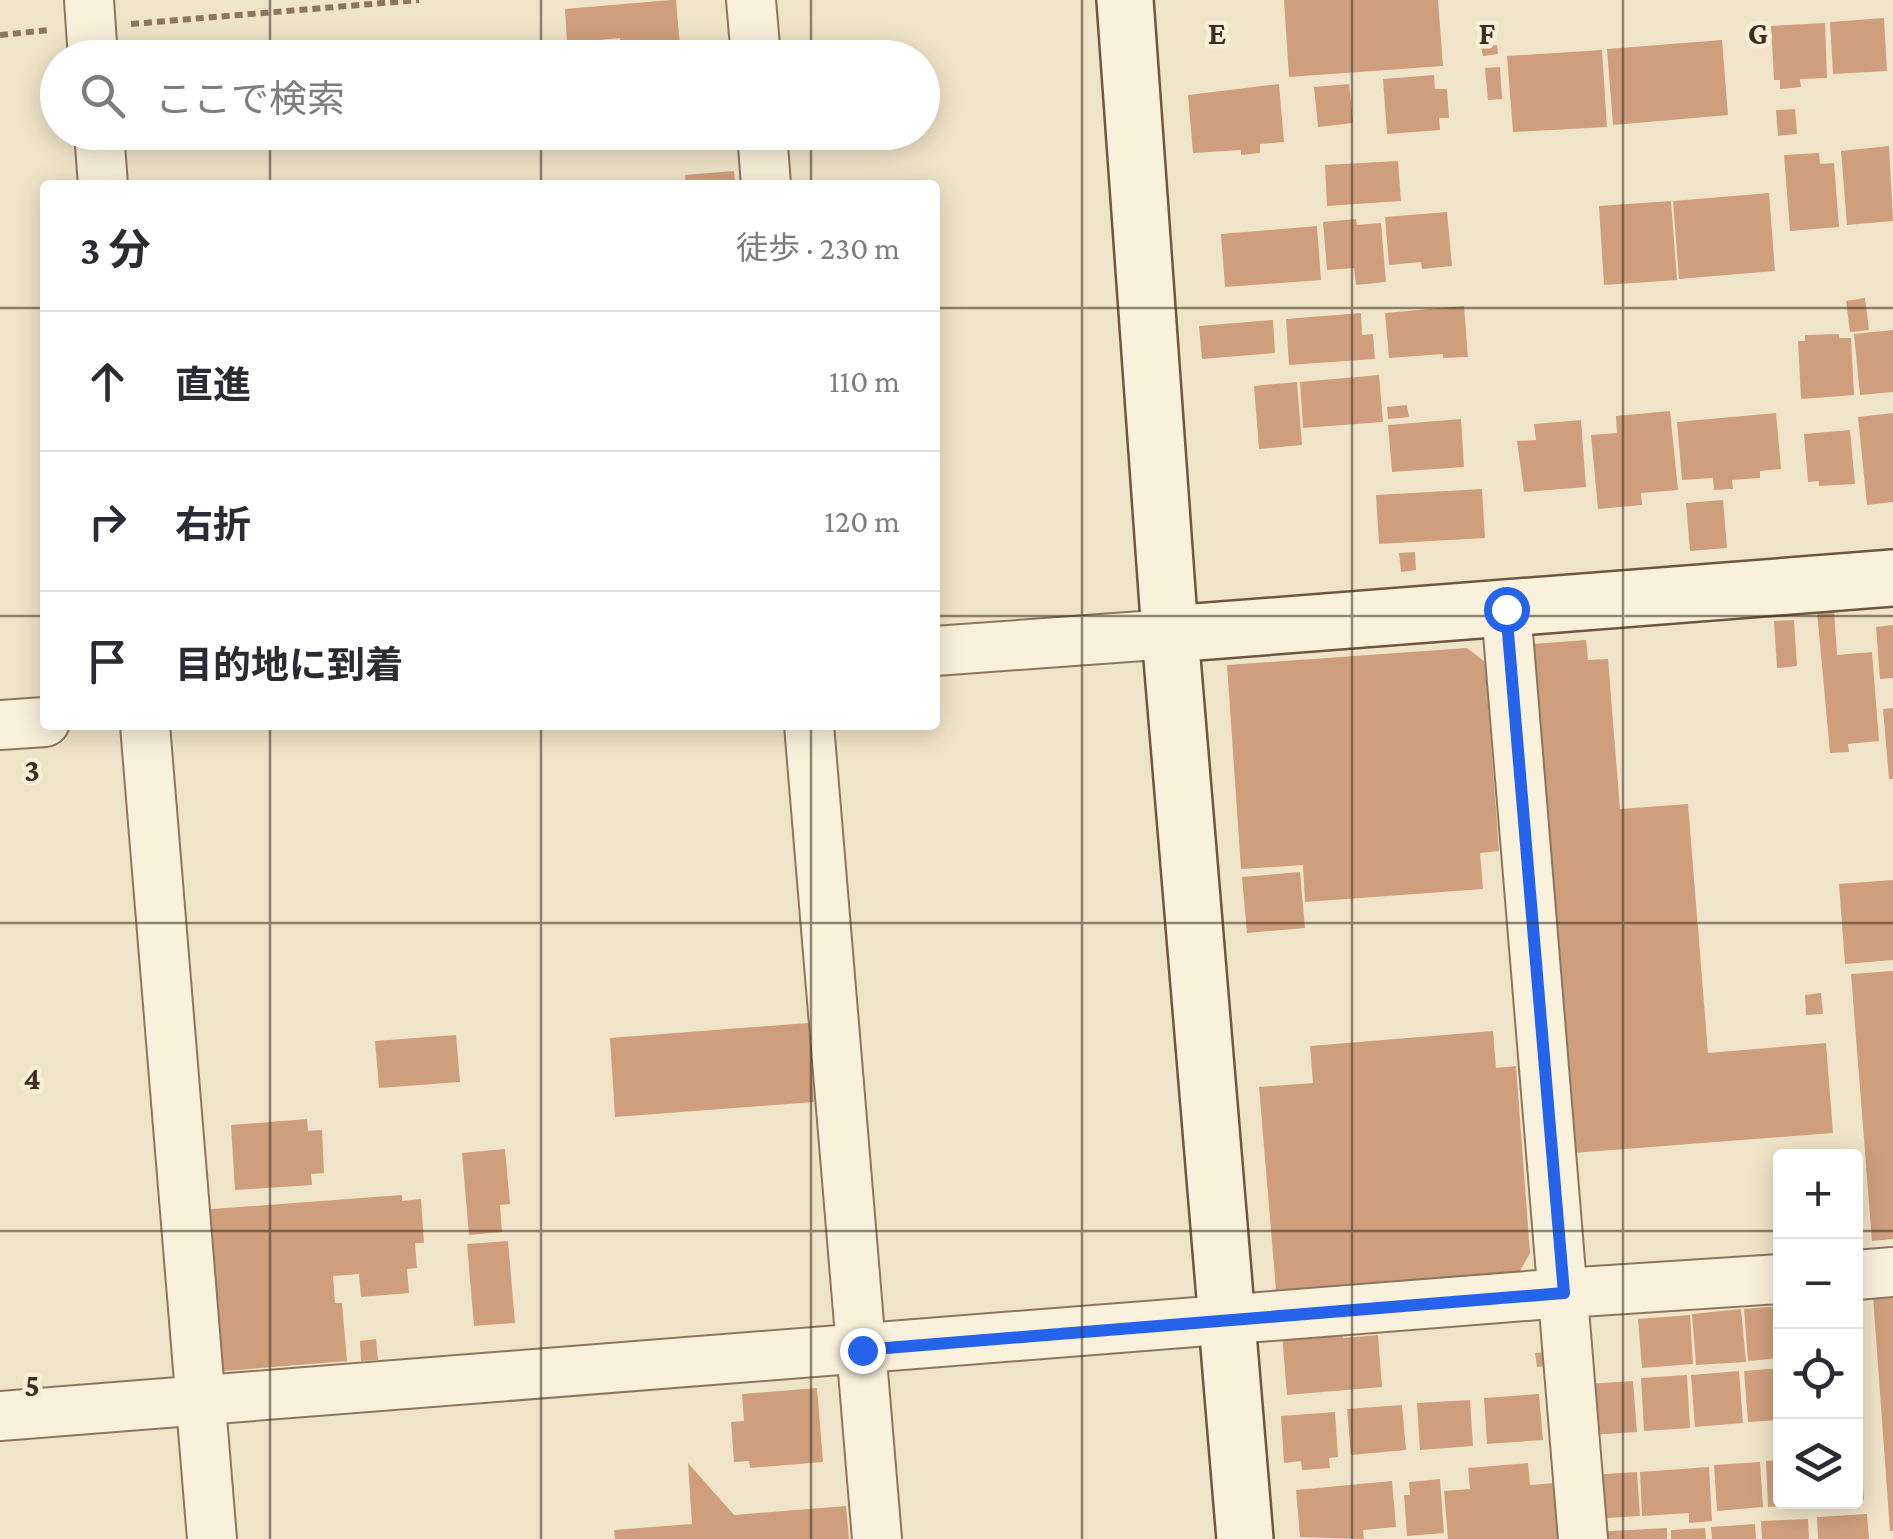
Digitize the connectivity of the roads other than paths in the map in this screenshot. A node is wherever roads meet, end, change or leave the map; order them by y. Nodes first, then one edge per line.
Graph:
1 (751, 0) edge
2 (1125, 0) edge
3 (754, 40) edge
4 (100, 150) edge
5 (763, 150) edge
6 (103, 180) edge
7 (766, 180) edge
8 (1893, 578) edge
9 (1506, 609) junction
10 (1170, 634) junction
11 (940, 651) edge
12 (40, 722) edge
13 (0, 725) edge
14 (145, 730) edge
15 (809, 730) edge
16 (1893, 1272) edge
17 (1863, 1274) edge
18 (1773, 1279) edge
19 (1564, 1293) junction
20 (1226, 1322) junction
21 (862, 1350) junction
22 (202, 1400) junction
23 (0, 1416) edge
24 (212, 1539) edge
25 (877, 1539) edge
26 (1245, 1539) edge
27 (1583, 1539) edge

1 - 3 street
2 - 10 street
4 - 6 street
5 - 7 street
8 - 9 street
9 - 10 street
9 - 19 street
10 - 11 street
10 - 20 street
12 - 13 street
14 - 22 street
15 - 21 street
16 - 17 street
18 - 19 street
19 - 20 street
19 - 27 street
20 - 21 street
20 - 26 street
21 - 22 street
21 - 25 street
22 - 23 street
22 - 24 street

